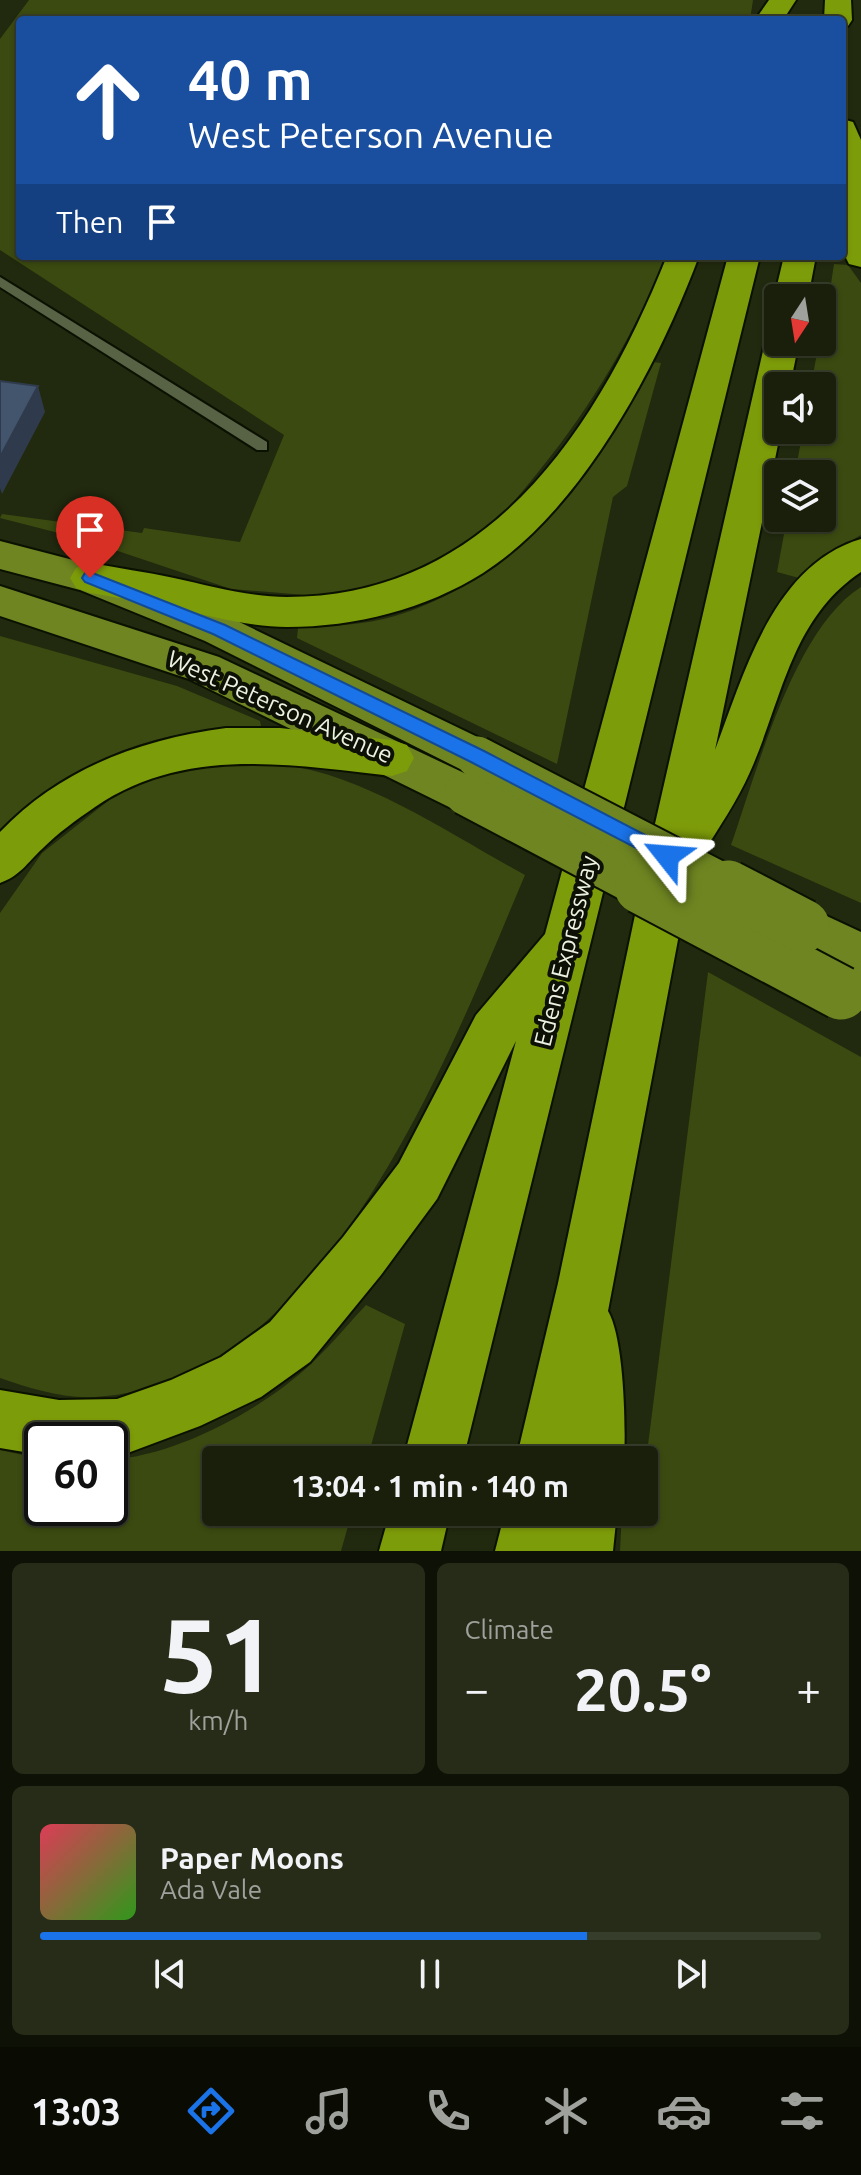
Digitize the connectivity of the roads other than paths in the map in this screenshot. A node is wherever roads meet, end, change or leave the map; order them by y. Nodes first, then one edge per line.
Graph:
1 (846, 140) edge
2 (861, 257) edge
3 (681, 260) edge
4 (743, 260) edge
5 (799, 260) edge
6 (0, 281) edge
7 (794, 284) edge
8 (779, 356) edge
9 (262, 446) dead end
10 (861, 553) edge
11 (0, 555) edge
12 (90, 578) junction
13 (0, 601) edge
14 (392, 758) junction
15 (471, 776) junction
16 (0, 863) edge
17 (667, 872) junction
18 (569, 939) junction
19 (854, 984) edge
20 (586, 1283) junction
21 (0, 1419) edge
22 (437, 1446) edge
23 (549, 1446) edge
24 (595, 1446) edge
25 (416, 1526) edge
26 (532, 1526) edge
27 (585, 1526) edge
28 (410, 1551) edge
29 (526, 1551) edge
30 (582, 1551) edge

1 - 2 highway
3 - 12 highway
4 - 18 highway, Edens Expressway
5 - 7 highway
6 - 9 lane
8 - 17 highway
10 - 17 highway
11 - 12 main road, West Peterson Avenue
12 - 15 main road, West Peterson Avenue
13 - 14 main road, West Peterson Avenue
14 - 15 main road, West Peterson Avenue
14 - 16 highway
15 - 19 main road, bridge
15 - 19 main road, bridge
17 - 20 highway
18 - 21 highway
18 - 22 highway, Edens Expressway
20 - 23 highway
20 - 24 highway
25 - 28 highway
26 - 29 highway
27 - 30 highway

